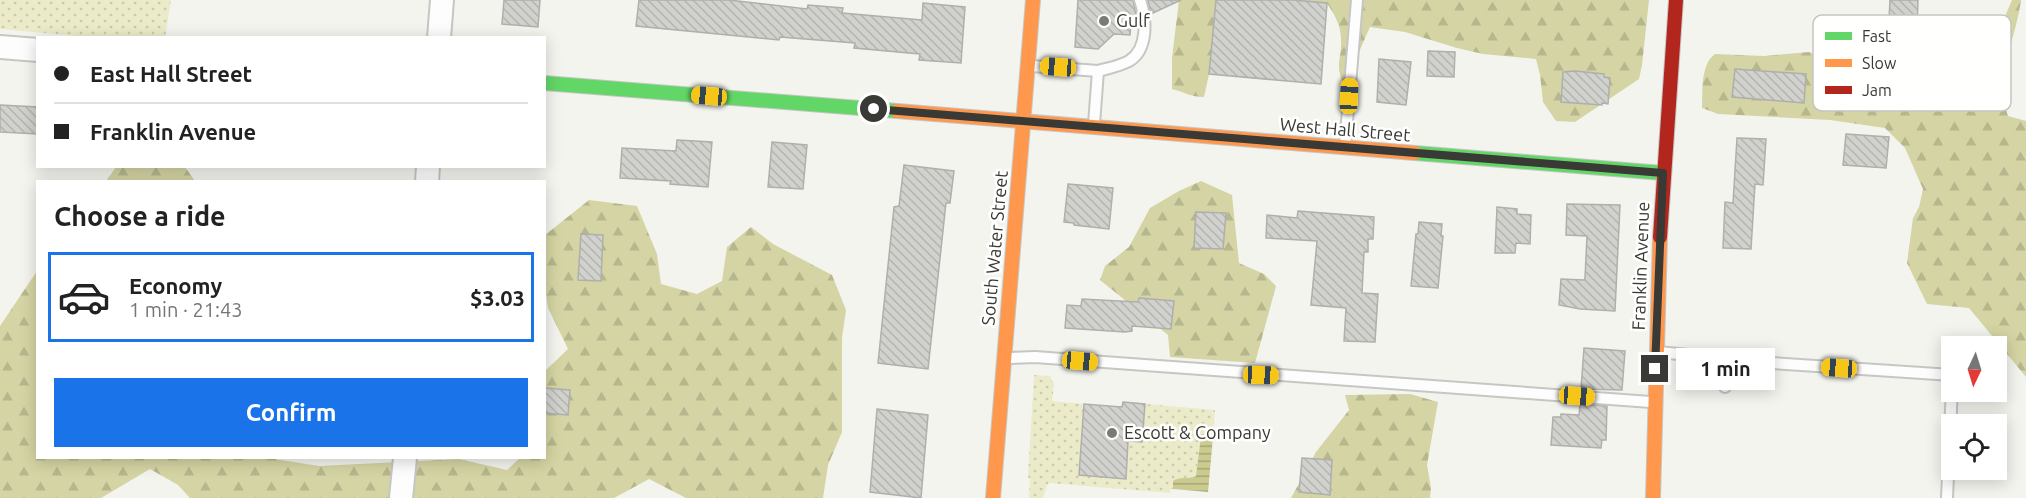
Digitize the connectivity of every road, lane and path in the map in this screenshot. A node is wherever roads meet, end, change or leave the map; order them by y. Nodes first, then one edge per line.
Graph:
1 (442, 0) edge
2 (1033, 0) edge
3 (1140, 0) edge
4 (1357, 0) edge
5 (1676, 0) edge
6 (439, 36) edge
7 (0, 47) edge
8 (36, 50) edge
9 (1028, 65) junction
10 (1098, 71) junction
11 (546, 83) edge
12 (1023, 121) junction
13 (1094, 127) junction
14 (1345, 148) junction
15 (1663, 173) junction
16 (1655, 352) junction
17 (1005, 358) junction
18 (1725, 359) junction
19 (1941, 374) edge
20 (1725, 387) dead end
21 (1654, 402) junction
22 (1951, 402) edge
23 (405, 459) edge
24 (401, 498) edge
25 (993, 498) edge
26 (1653, 498) edge
27 (1947, 498) edge

1 - 6 street
2 - 9 street, South Water Street
3 - 10 lane
4 - 14 lane
5 - 15 street, Franklin Avenue
7 - 8 street
9 - 10 lane
9 - 12 street, South Water Street
10 - 13 lane
11 - 12 street, West Hall Street
12 - 13 street, West Hall Street
12 - 17 street, South Water Street
13 - 14 street, West Hall Street
14 - 15 street, West Hall Street
15 - 16 street, Franklin Avenue
16 - 18 lane
16 - 21 street, Franklin Avenue
17 - 21 lane
17 - 25 street, South Water Street
18 - 19 lane
18 - 20 lane
21 - 26 street, Franklin Avenue
22 - 27 lane
23 - 24 street

